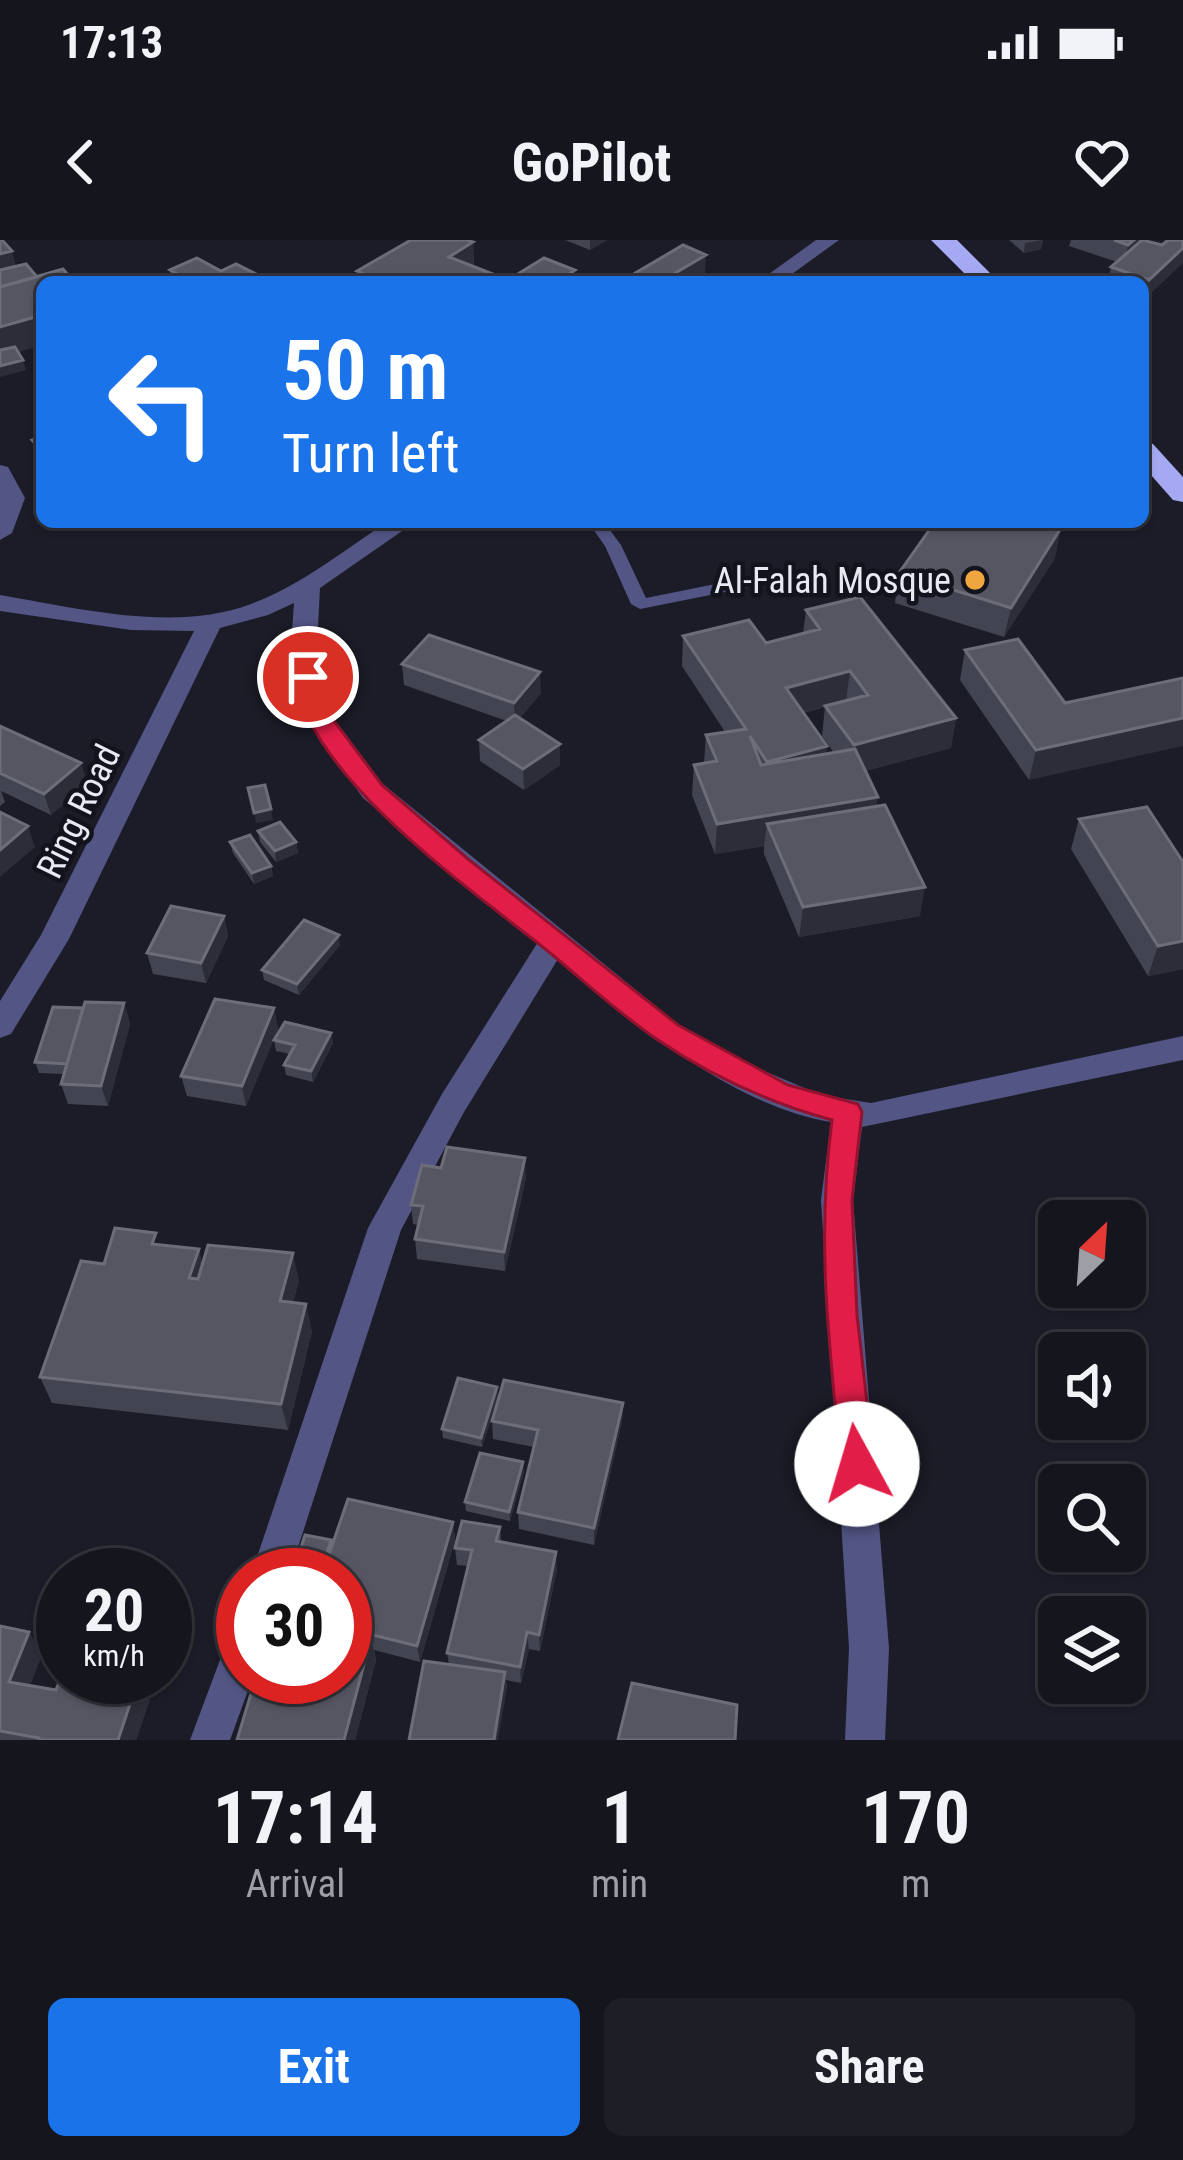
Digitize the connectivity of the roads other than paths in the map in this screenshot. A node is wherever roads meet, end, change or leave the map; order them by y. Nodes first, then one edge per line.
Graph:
1 (830, 240) edge
2 (943, 240) edge
3 (777, 276) edge
4 (981, 276) edge
5 (1149, 457) edge
6 (0, 472) edge
7 (1183, 494) edge
8 (394, 528) edge
9 (600, 528) edge
10 (0, 533) edge
11 (790, 574) dead end
12 (308, 582) junction
13 (0, 603) edge
14 (210, 623) junction
15 (555, 939) junction
16 (0, 1026) edge
17 (1183, 1048) edge
18 (848, 1112) junction
19 (279, 1548) edge
20 (223, 1704) edge
21 (210, 1740) edge
22 (865, 1740) edge

1 - 3 street
2 - 4 highway
5 - 7 highway
6 - 10 street
8 - 12 street
9 - 11 lane
12 - 14 street
12 - 15 street
13 - 14 street
14 - 16 street, Ring Road
15 - 18 street
15 - 19 street
17 - 18 street
18 - 22 street
20 - 21 street

